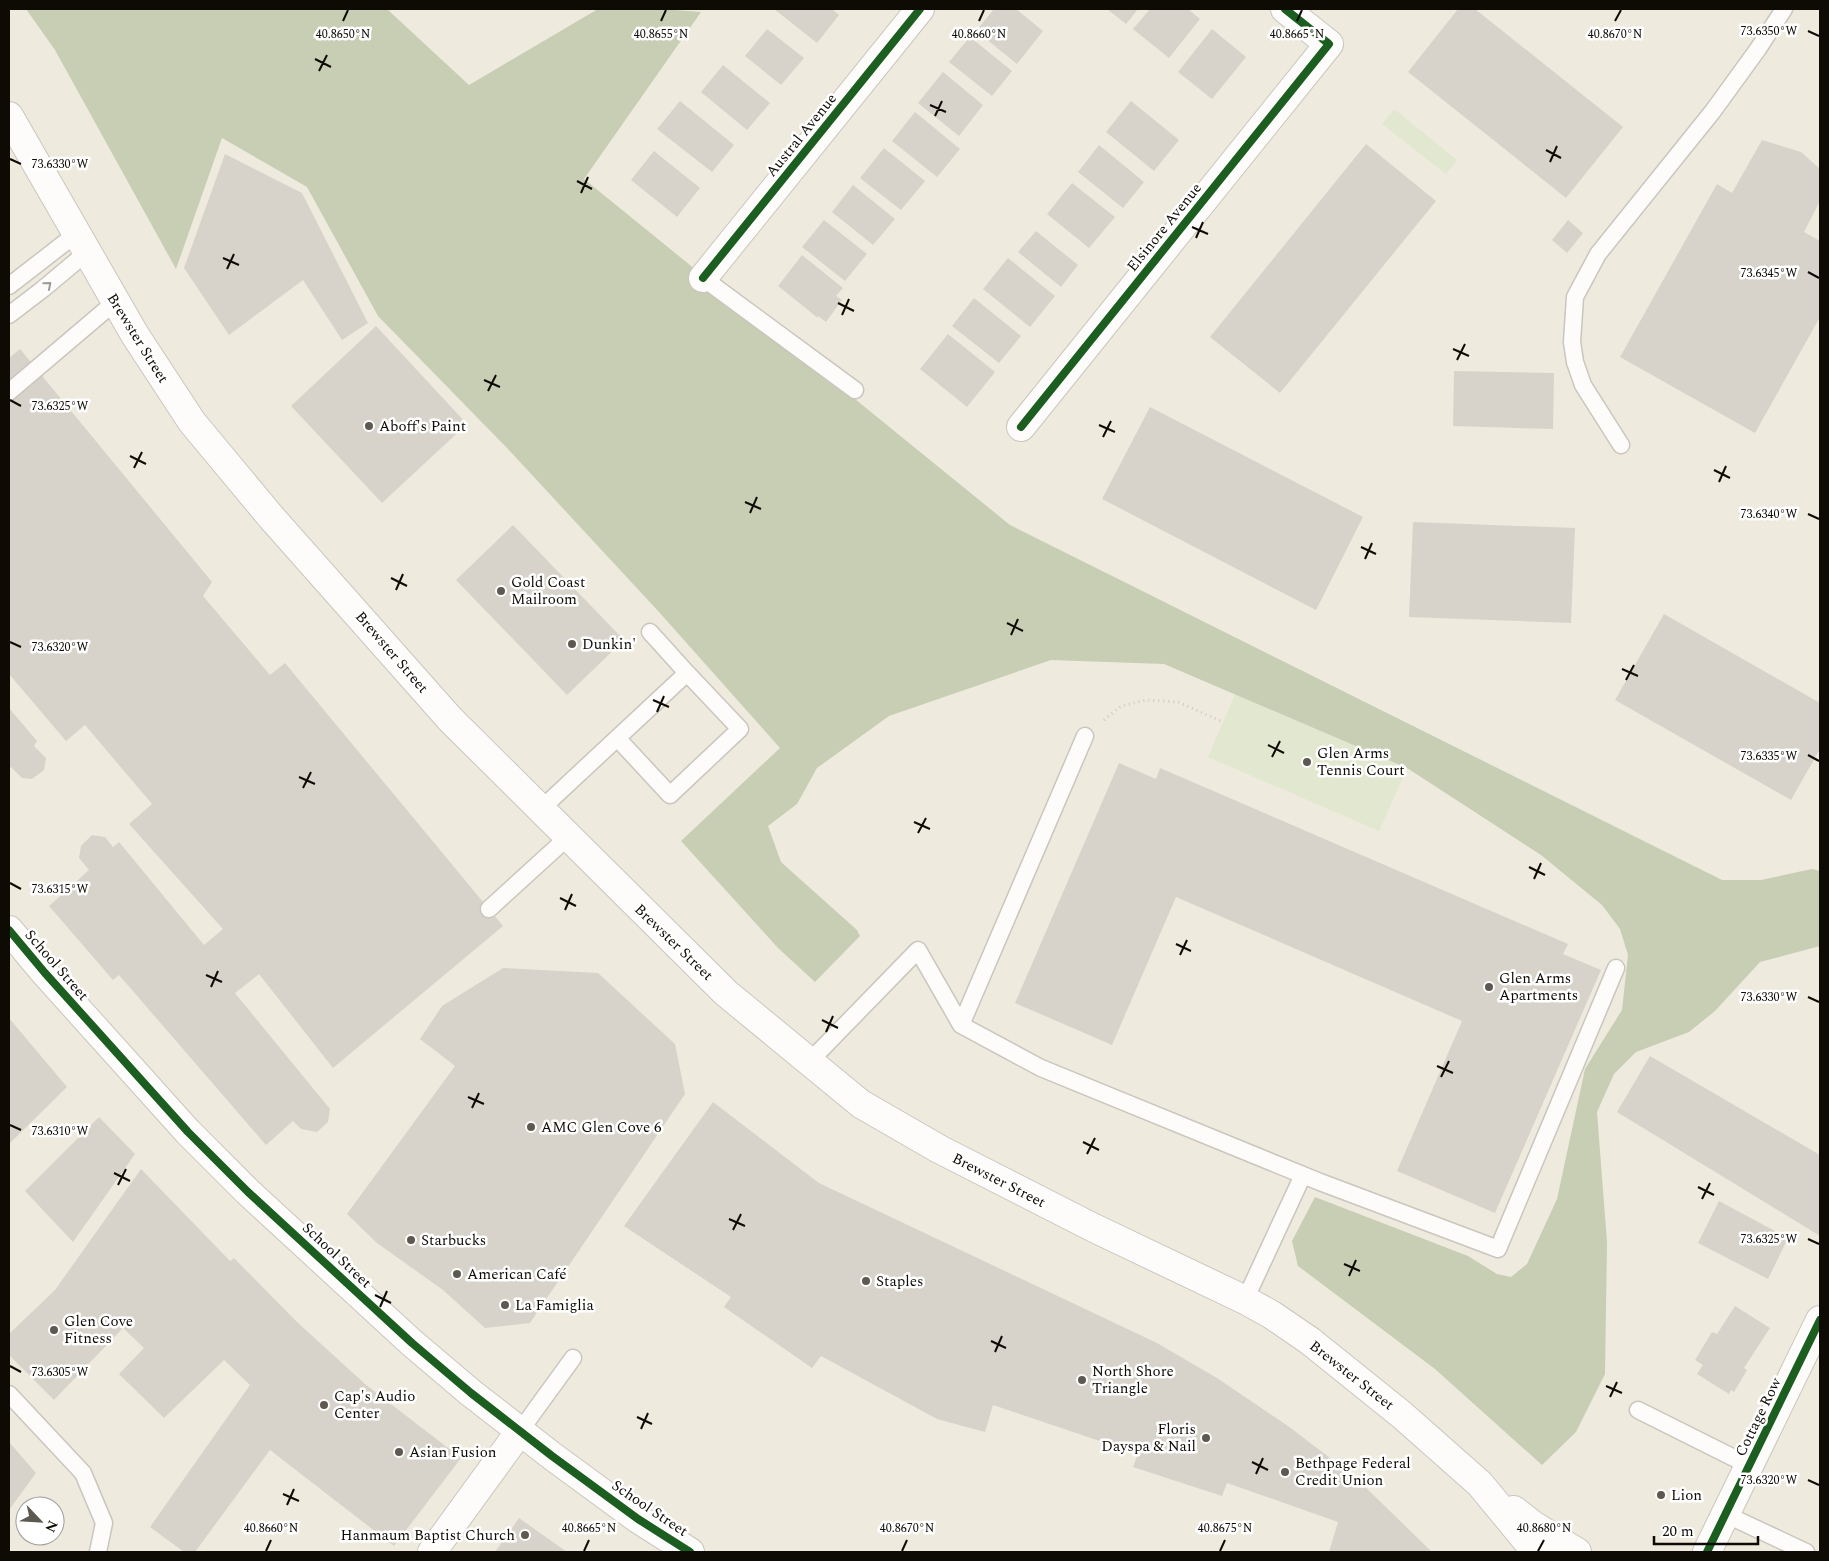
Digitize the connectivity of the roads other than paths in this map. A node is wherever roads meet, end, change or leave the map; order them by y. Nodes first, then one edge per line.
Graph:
1 (920, 9) edge
2 (1285, 9) edge
3 (1784, 9) edge
4 (9, 116) edge
5 (81, 244) junction
6 (704, 278) joint
7 (9, 286) edge
8 (115, 302) junction
9 (9, 315) edge
10 (855, 390) dead end
11 (9, 392) edge
12 (1022, 427) dead end
13 (1621, 445) dead end
14 (650, 632) dead end
15 (687, 673) junction
16 (1085, 736) road end
17 (618, 739) junction
18 (540, 810) junction
19 (568, 837) junction
20 (489, 909) dead end
21 (9, 930) edge
22 (1616, 968) dead end
23 (961, 1026) junction
24 (809, 1062) junction
25 (1303, 1175) junction
26 (1244, 1300) junction
27 (1820, 1320) edge
28 (574, 1358) dead end
29 (9, 1394) edge
30 (1638, 1410) dead end
31 (520, 1430) junction
32 (1750, 1466) junction
33 (1480, 1484) junction
34 (1726, 1515) junction
35 (98, 1552) edge
36 (432, 1552) edge
37 (690, 1552) edge
38 (1536, 1552) edge
39 (1577, 1552) edge
40 (1689, 1552) edge
41 (1707, 1552) edge
42 (1806, 1552) edge

1 - 6 main road, Austral Avenue
2 - 12 main road, Elsinore Avenue
3 - 13 lane
4 - 5 main road, Brewster Street
5 - 7 lane
5 - 8 main road, Brewster Street
9 -> 5 lane
6 - 10 lane
8 - 11 lane
8 - 18 main road, Brewster Street
14 - 15 lane
15 - 17 lane
15 - 17 lane
16 - 23 lane
17 - 18 lane
18 - 19 main road, Brewster Street
19 - 20 lane
19 - 24 main road, Brewster Street
21 - 31 main road, School Street
22 - 25 lane
23 - 24 lane
23 - 25 lane
24 - 26 main road, Brewster Street
25 - 26 lane
26 - 33 main road, Brewster Street
27 - 32 main road, Cottage Row
28 - 31 lane
29 - 35 lane
30 - 32 lane
31 - 36 main road
31 - 37 main road, School Street
32 - 34 main road, Cottage Row
33 - 38 main road, Brewster Street
33 - 39 main road
34 - 40 main road
34 - 41 main road, Cottage Row
34 - 42 lane

